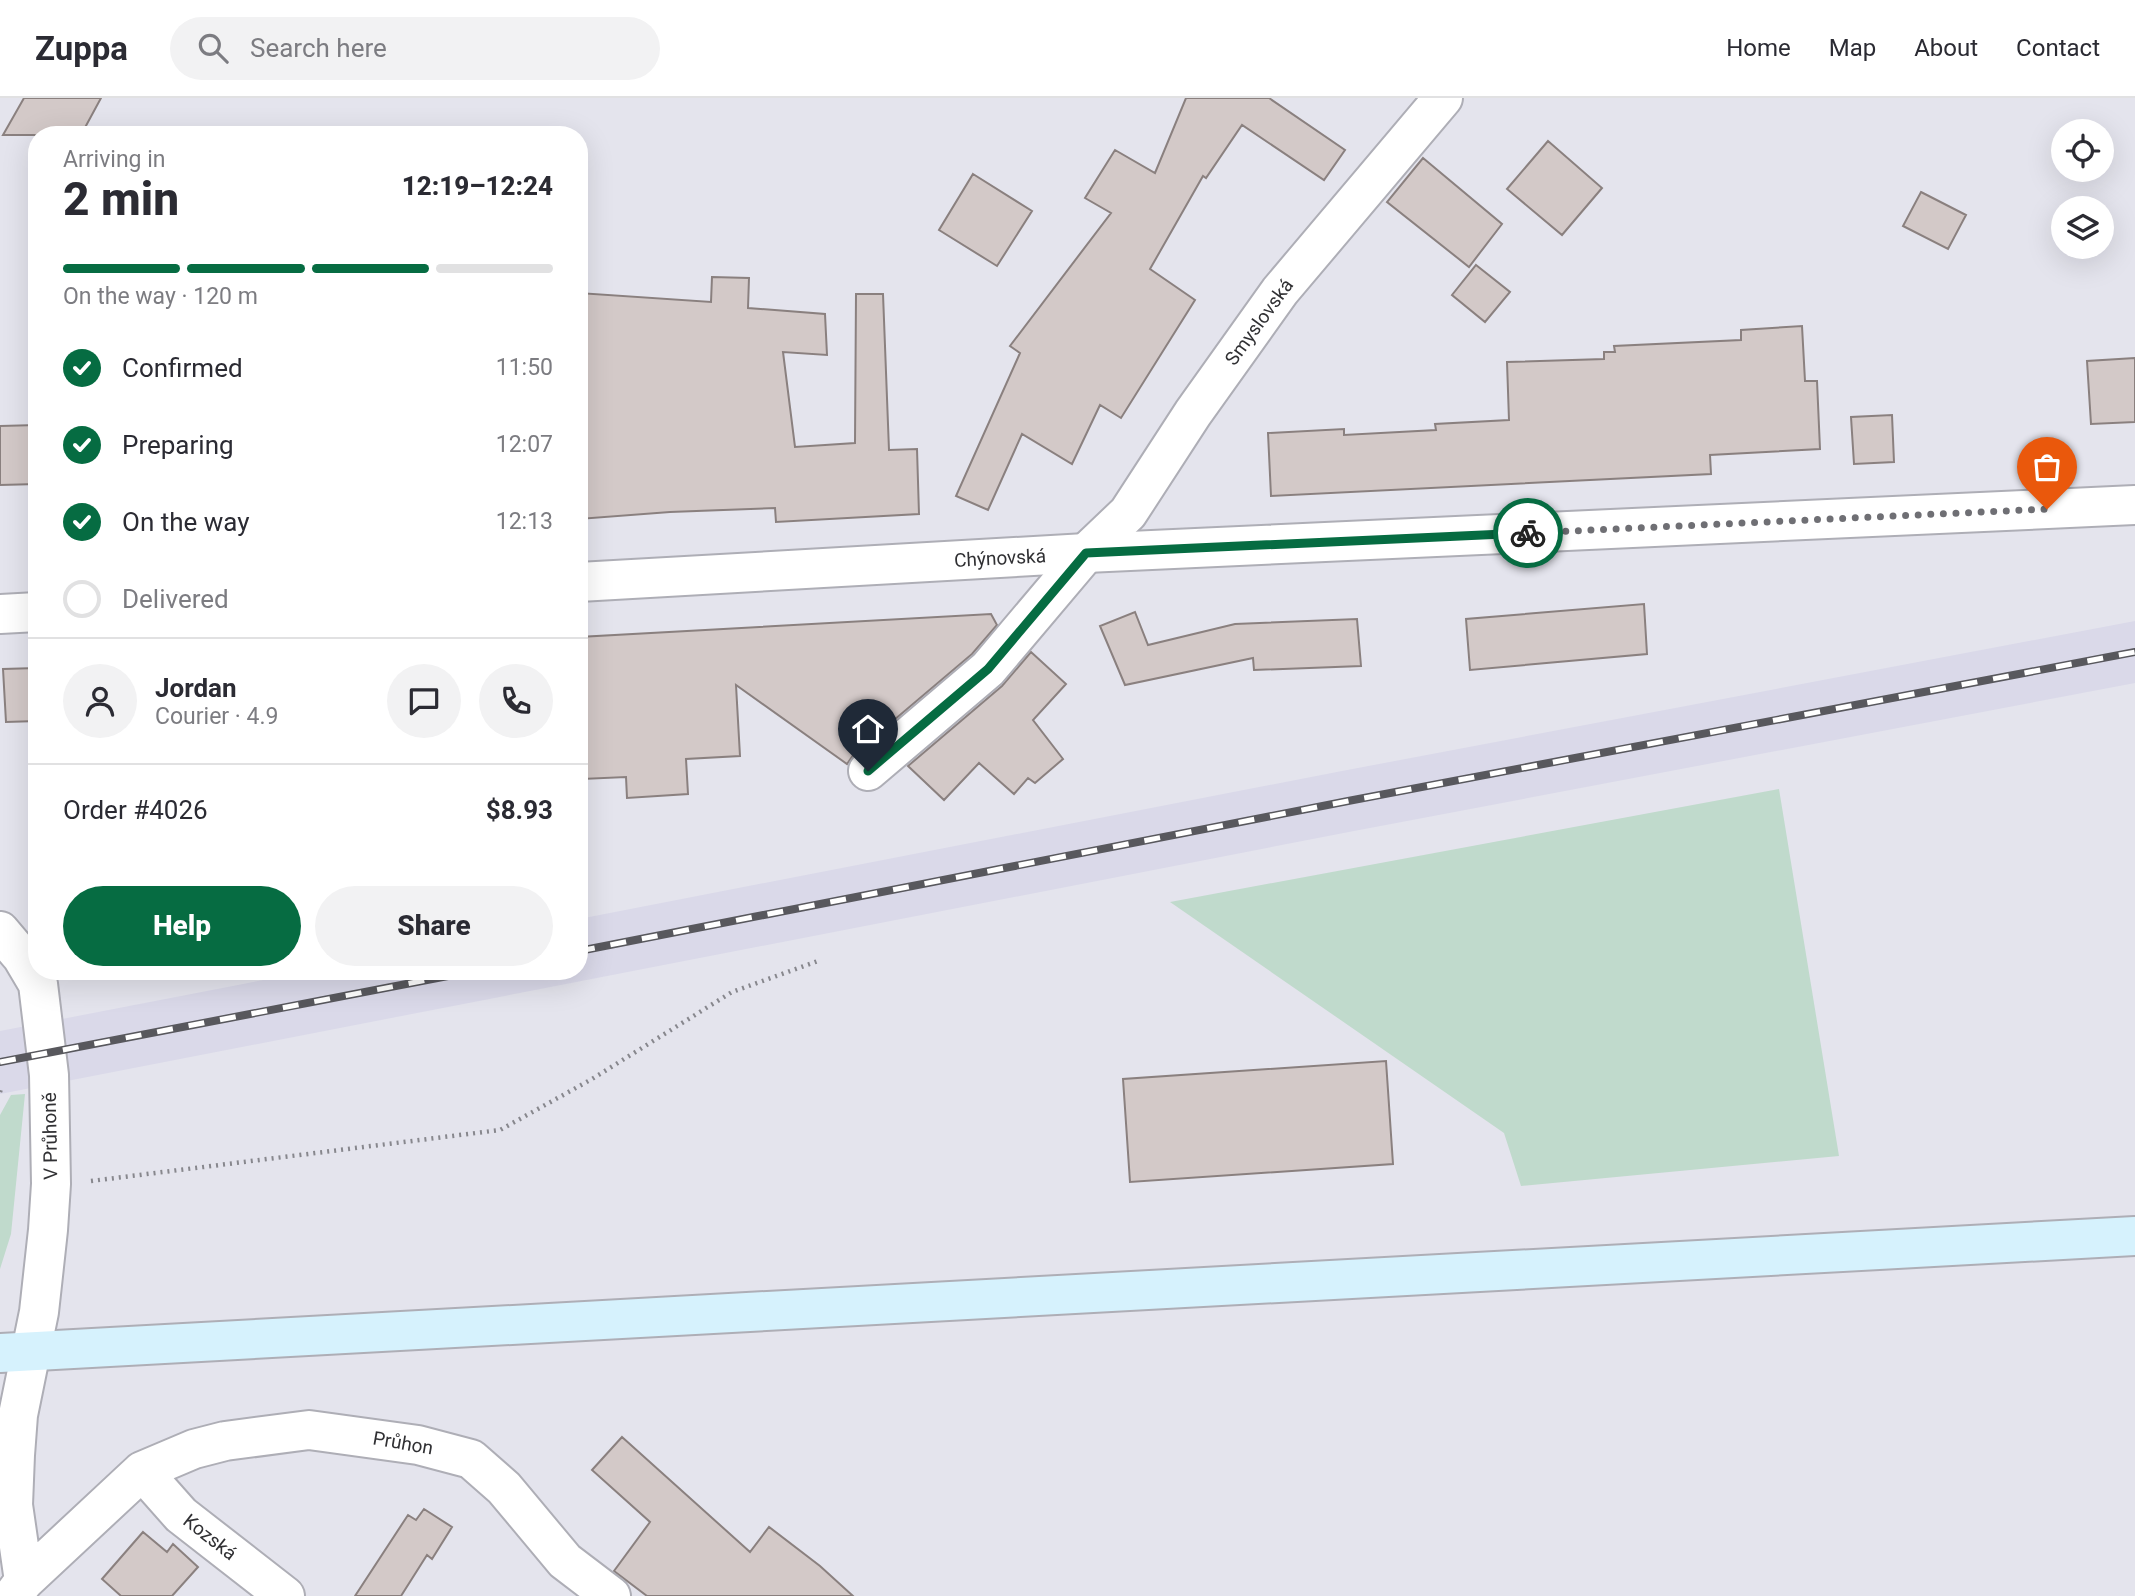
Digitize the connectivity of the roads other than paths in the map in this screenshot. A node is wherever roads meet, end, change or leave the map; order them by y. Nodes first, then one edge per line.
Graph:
1 (1443, 98) edge
2 (2135, 505) edge
3 (1086, 553) junction
4 (588, 581) edge
5 (28, 612) edge
6 (0, 614) edge
7 (868, 771) dead end
8 (0, 931) edge
9 (28, 965) edge
10 (34, 980) edge
11 (2135, 1236) edge
12 (15, 1352) edge
13 (142, 1471) junction
14 (18, 1589) edge
15 (285, 1596) edge
16 (611, 1596) edge

1 - 3 street, Smyslovská
2 - 3 street, Chýnovská
3 - 4 street, Chýnovská
3 - 7 street, Smyslovská
5 - 6 street
8 - 9 street, V Průhoně
10 - 12 street, V Průhoně
11 - 12 main road
12 - 14 street, V Průhoně
13 - 14 street
13 - 15 street, Kozská
13 - 16 street, Průhon

